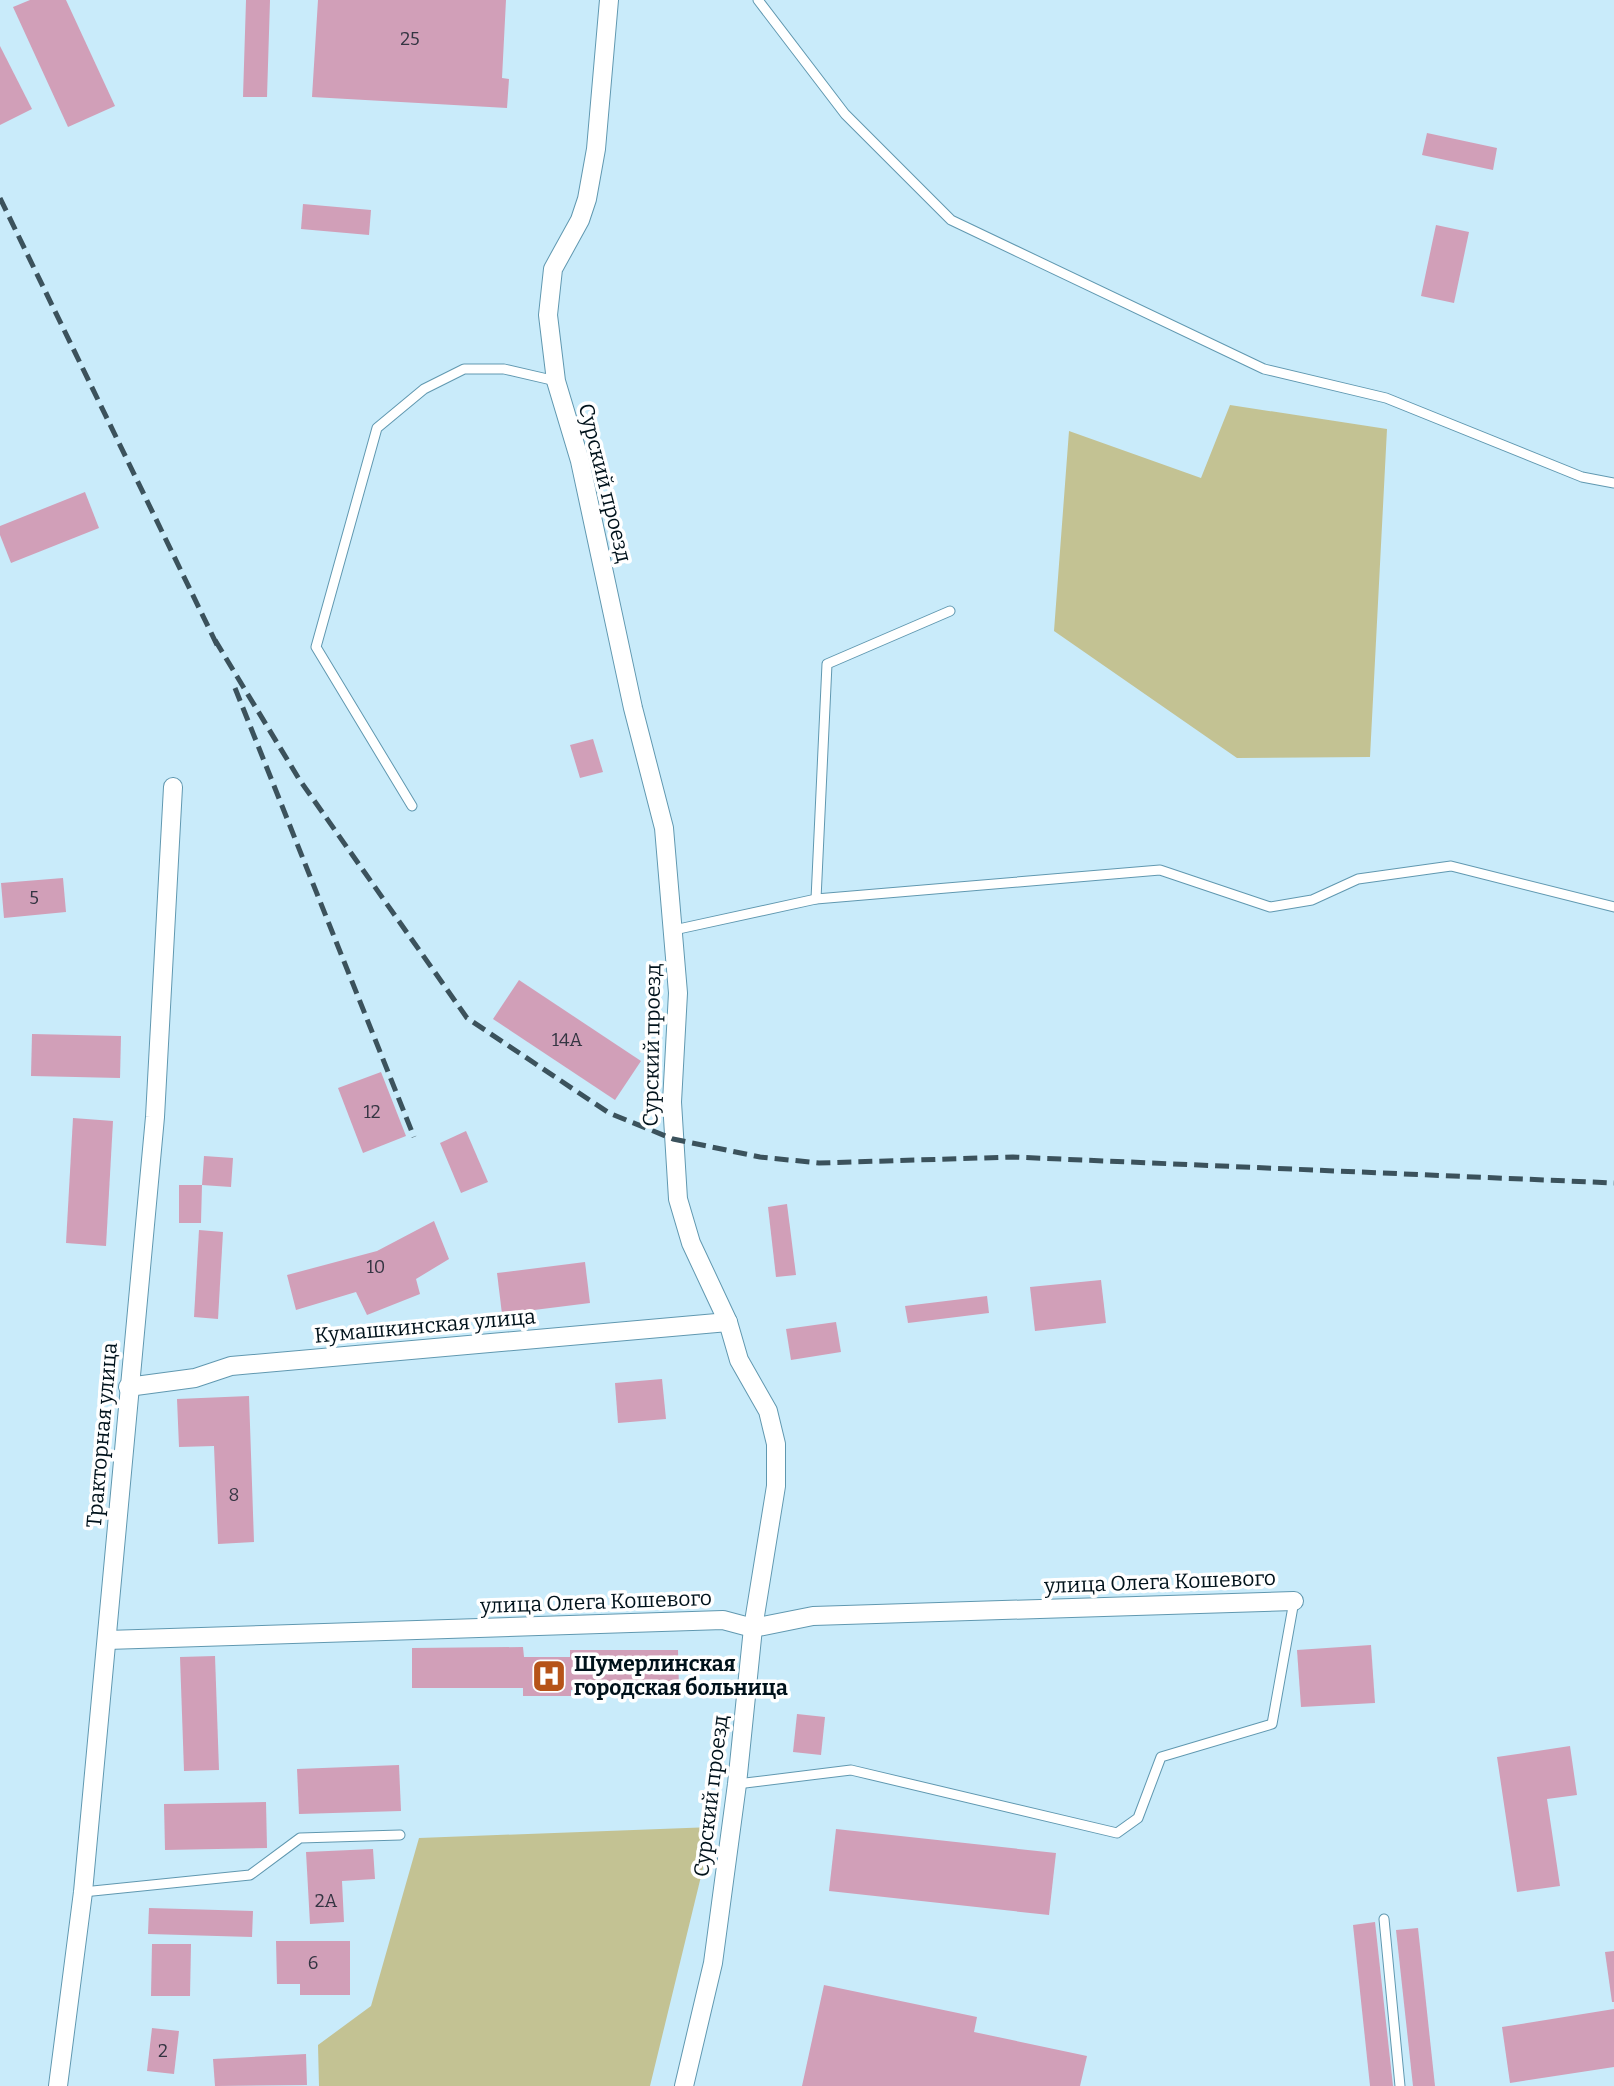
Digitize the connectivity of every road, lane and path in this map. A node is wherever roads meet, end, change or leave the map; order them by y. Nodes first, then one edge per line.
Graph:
1 (609, 0) edge
2 (758, 0) edge
3 (555, 381) junction
4 (1614, 483) edge
5 (950, 611) dead end
6 (173, 787) dead end
7 (412, 806) dead end
8 (816, 899) junction
9 (1614, 907) edge
10 (674, 930) junction
11 (728, 1322) junction
12 (128, 1387) junction
13 (1294, 1601) joint
14 (753, 1628) junction
15 (107, 1640) junction
16 (737, 1784) junction
17 (400, 1835) dead end
18 (83, 1892) junction
19 (1384, 1919) dead end
20 (58, 2086) edge
21 (684, 2086) edge
22 (1401, 2086) edge

1 - 3 street, Сурский проезд
2 - 4 lane
3 - 7 lane
3 - 10 street, Сурский проезд
5 - 8 lane
6 - 12 street, Тракторная улица
8 - 9 lane
8 - 10 lane
10 - 11 street, Сурский проезд
11 - 12 street, Кумашкинская улица
11 - 14 street, Сурский проезд
12 - 15 street, Тракторная улица
13 - 14 street, улица Олега Кошевого
13 - 16 lane
14 - 15 street, улица Олега Кошевого
14 - 16 street, Сурский проезд
15 - 18 street, Тракторная улица
16 - 21 street, Сурский проезд
17 - 18 lane
18 - 20 street, Тракторная улица
19 - 22 lane

